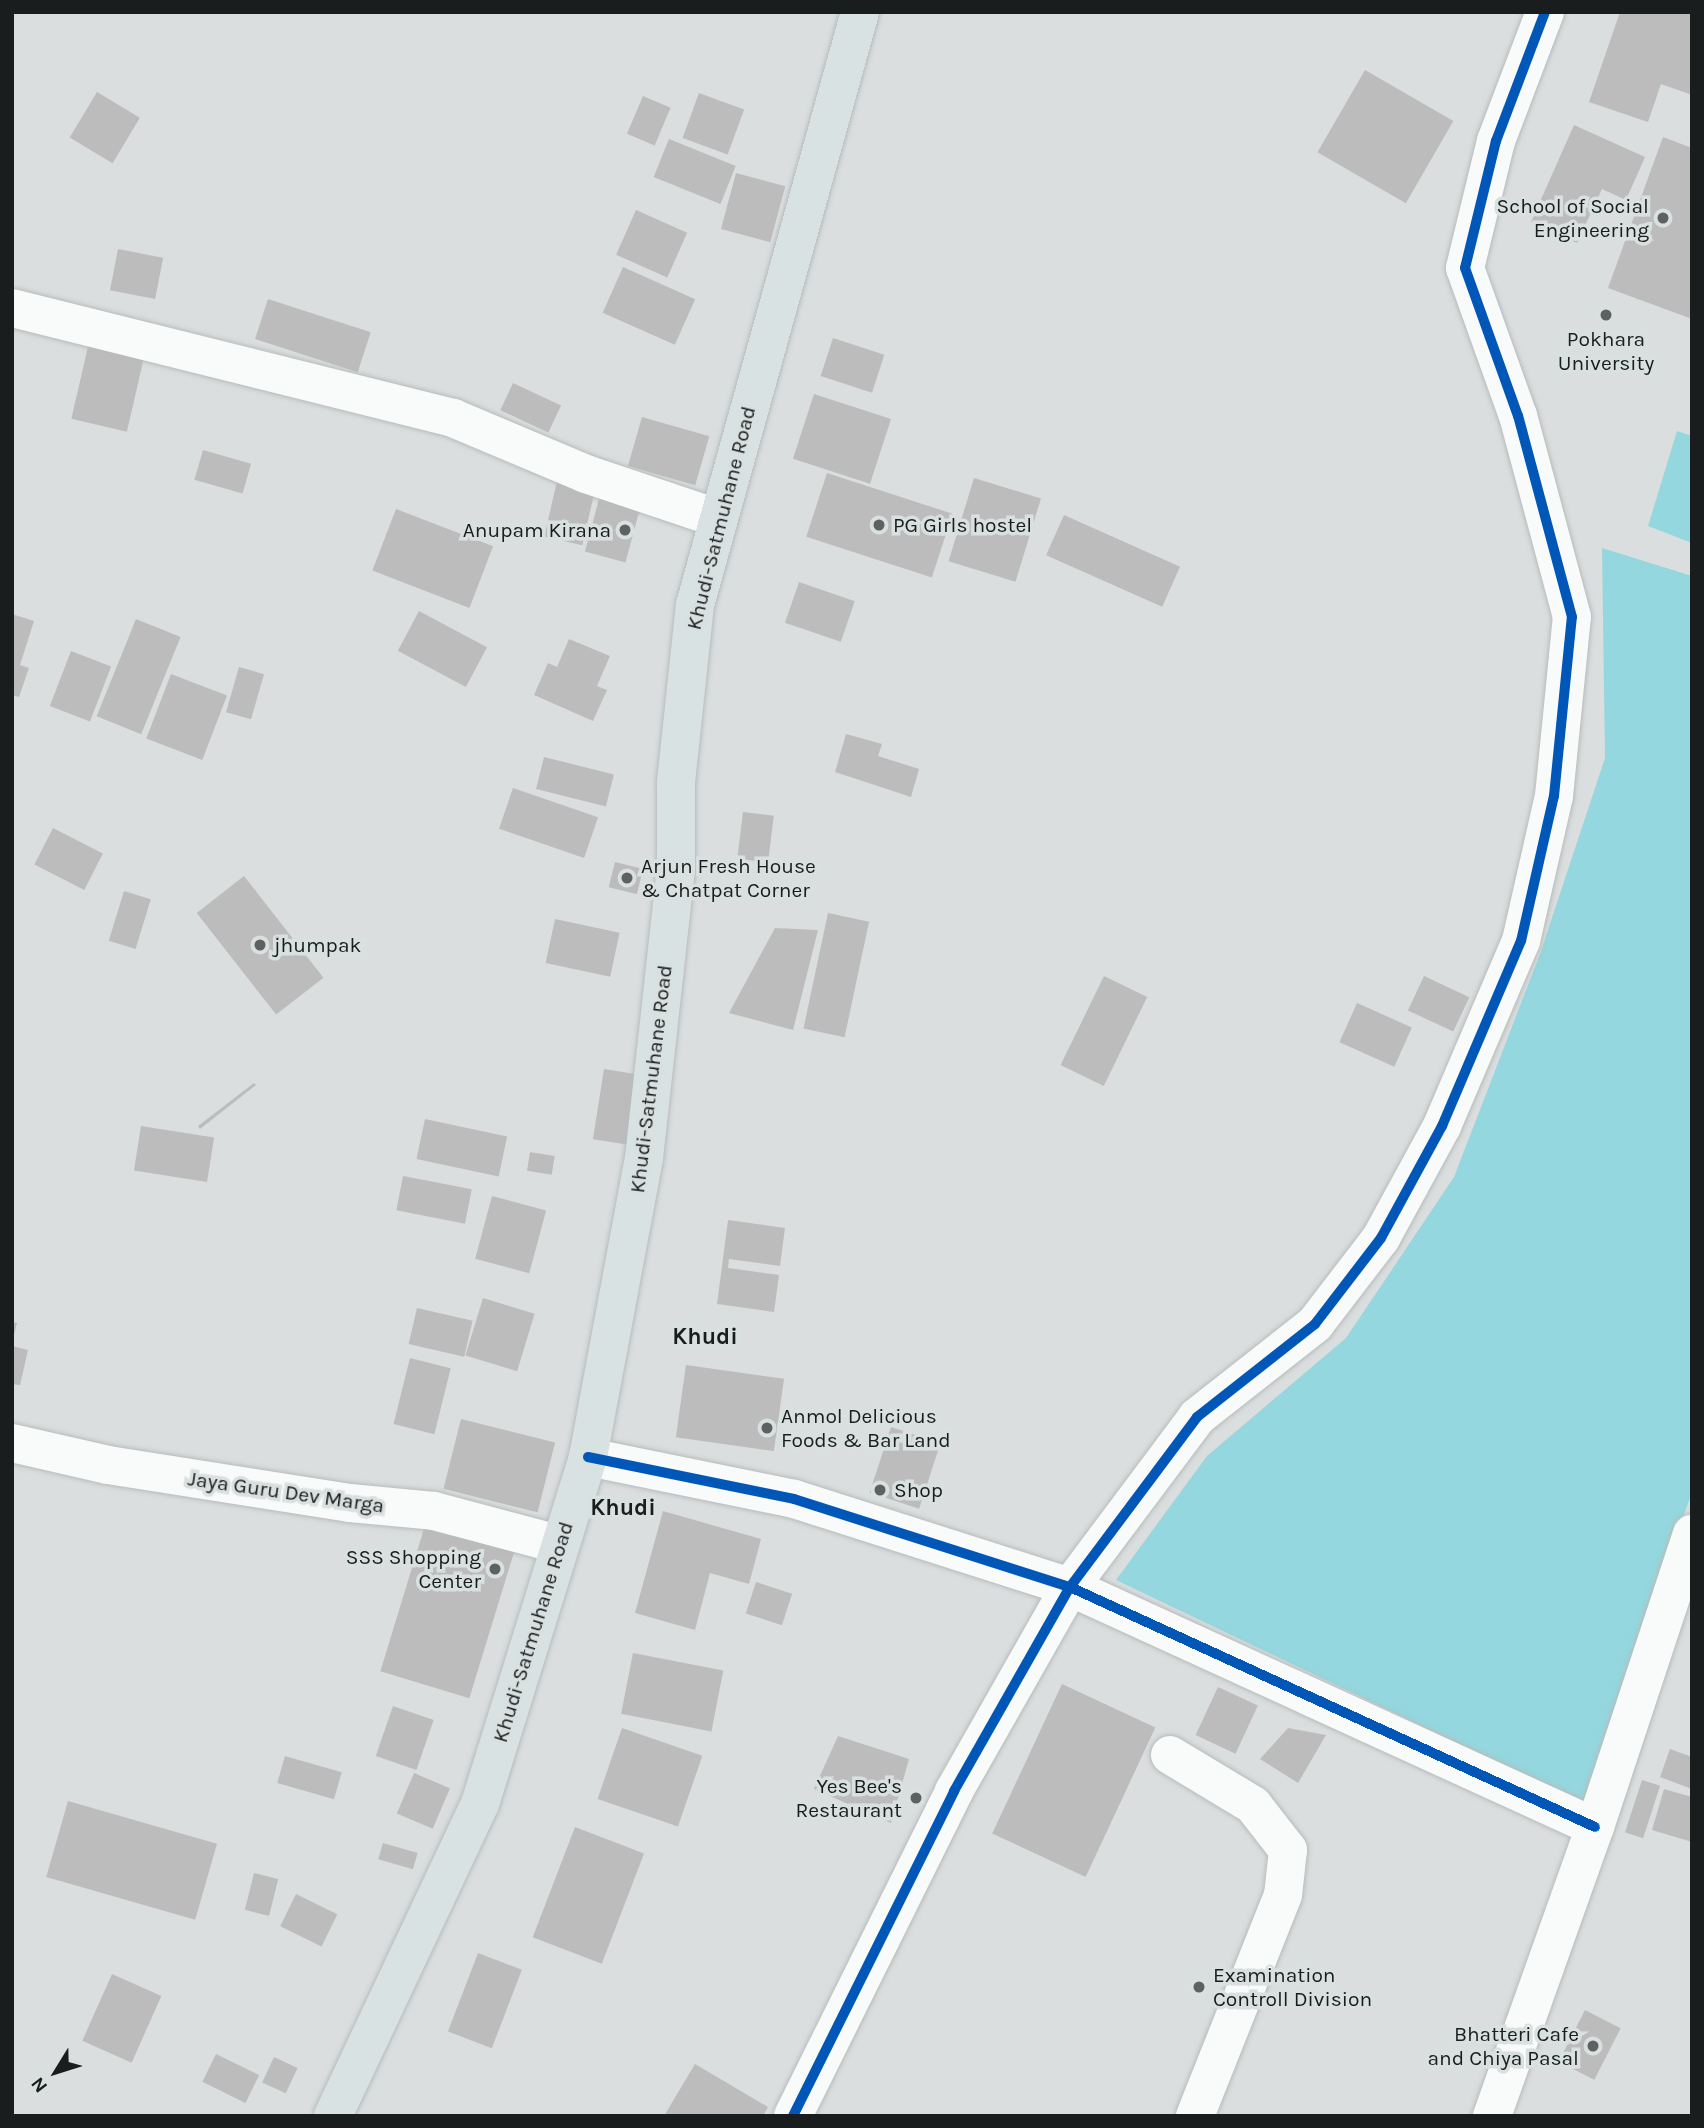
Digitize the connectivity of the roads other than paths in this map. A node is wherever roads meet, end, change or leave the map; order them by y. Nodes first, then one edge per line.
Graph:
1 (860, 12) edge
2 (1545, 12) edge
3 (12, 308) edge
4 (717, 518) junction
5 (12, 1443) edge
6 (588, 1457) junction
7 (1692, 1534) edge
8 (558, 1544) junction
9 (1070, 1587) junction
10 (1170, 1755) dead end
11 (1595, 1827) junction
12 (333, 2116) edge
13 (793, 2116) edge
14 (1195, 2116) edge
15 (1492, 2116) edge

1 - 4 main road, Khudi-Satmuhane Road
2 - 9 street
3 - 4 street
4 - 6 main road, Khudi-Satmuhane Road
5 - 8 street, Jaya Guru Dev Marga
6 - 8 main road, Khudi-Satmuhane Road
6 - 9 street
7 - 11 street
8 - 12 main road, Khudi-Satmuhane Road
9 - 11 street
9 - 13 street
10 - 14 street
11 - 15 street

